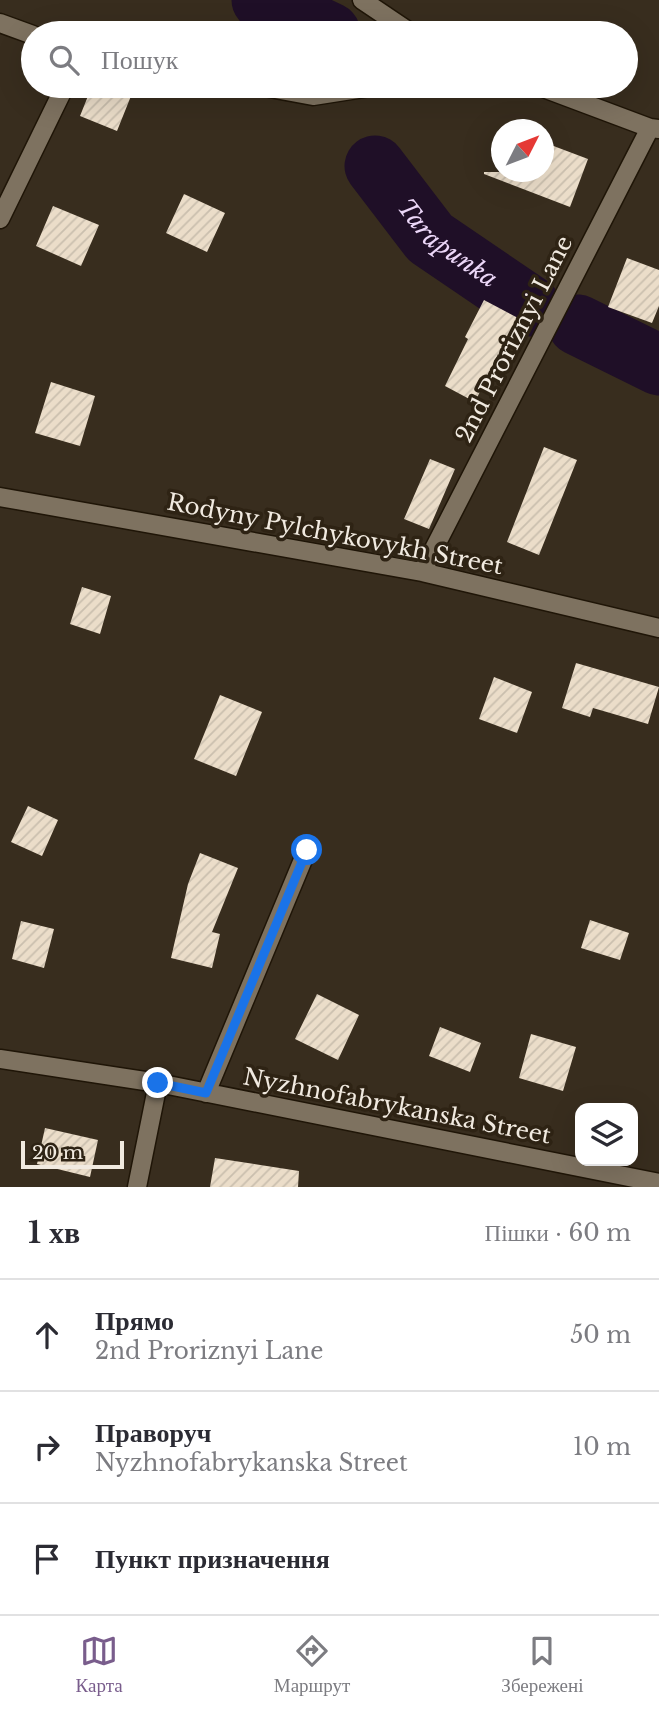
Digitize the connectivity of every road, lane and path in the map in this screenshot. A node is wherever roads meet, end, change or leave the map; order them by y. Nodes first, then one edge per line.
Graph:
1 (362, 0) edge
2 (393, 21) edge
3 (0, 23) edge
4 (21, 31) edge
5 (59, 98) edge
6 (571, 98) edge
7 (655, 128) edge
8 (0, 219) edge
9 (0, 497) edge
10 (422, 572) junction
11 (659, 628) edge
12 (307, 850) dead end
13 (0, 1059) edge
14 (158, 1083) junction
15 (206, 1093) junction
16 (659, 1183) edge
17 (137, 1187) edge

1 - 2 street
3 - 4 street
5 - 8 street
6 - 7 street
7 - 10 street, 2nd Proriznyi Lane
9 - 10 street, Rodyny Pylchykovykh Street
10 - 11 street, Rodyny Pylchykovykh Street
12 - 15 street
13 - 14 street, Nyzhnofabrykanska Street
14 - 15 street, Nyzhnofabrykanska Street
14 - 17 street
15 - 16 street, Nyzhnofabrykanska Street

